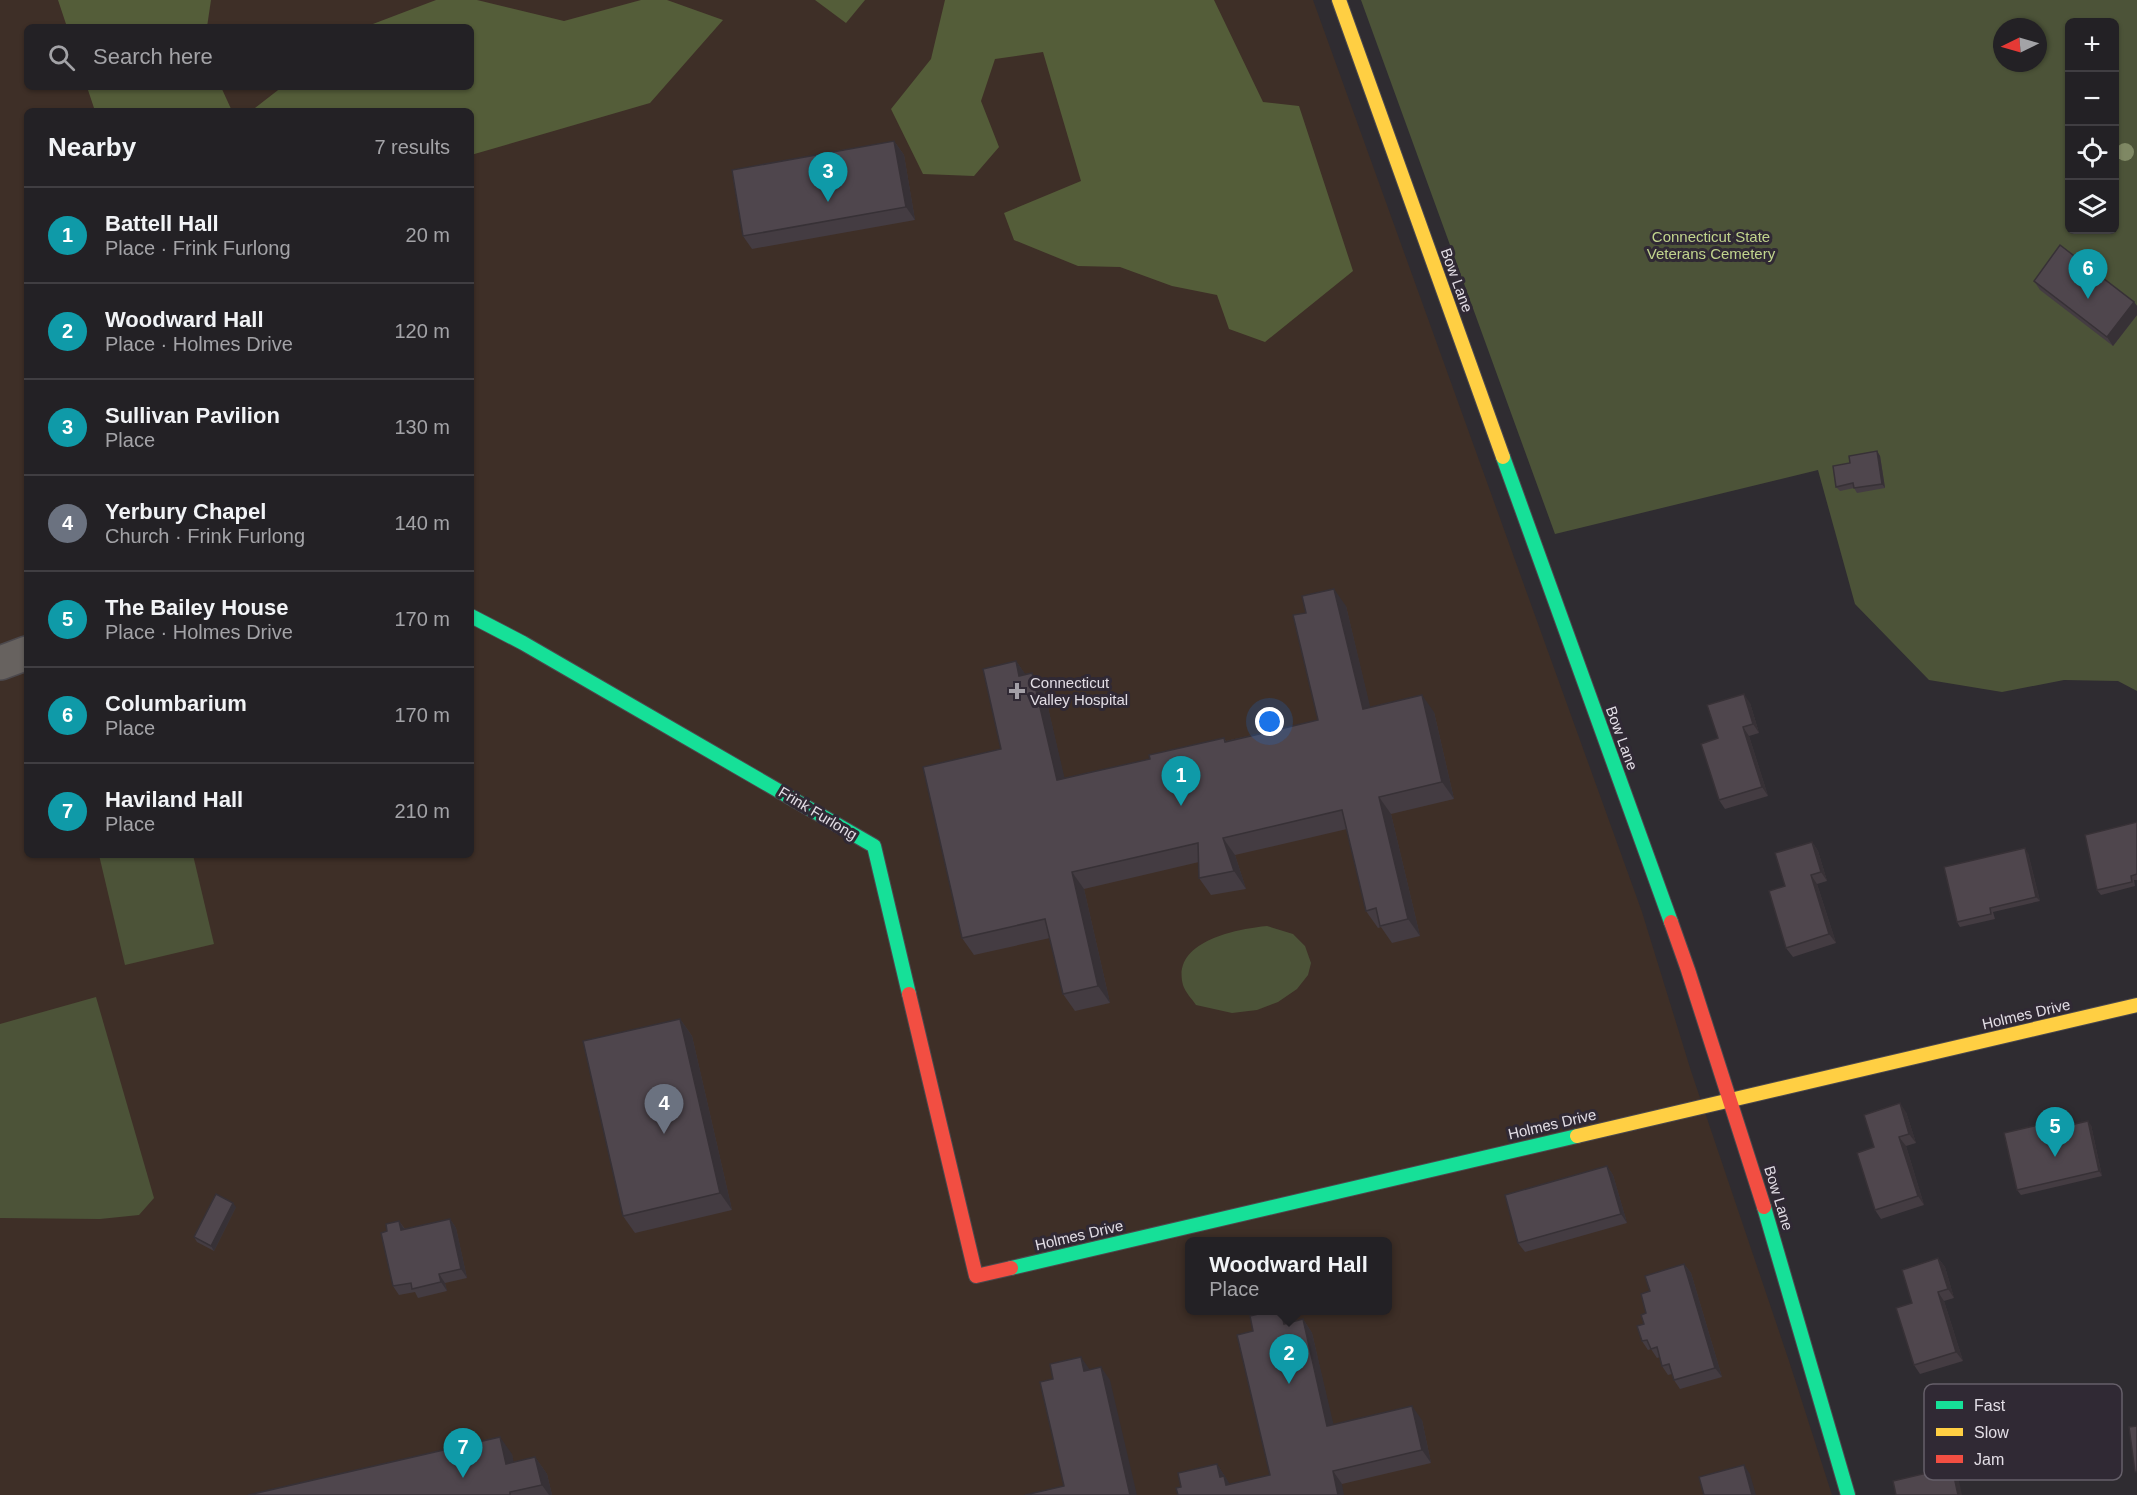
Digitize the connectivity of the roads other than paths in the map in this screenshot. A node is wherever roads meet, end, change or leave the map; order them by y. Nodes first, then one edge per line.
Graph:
1 (1339, 0) edge
2 (474, 618) edge
3 (24, 654) edge
4 (0, 663) edge
5 (2137, 1005) edge
6 (1730, 1099) junction
7 (976, 1276) joint
8 (1848, 1495) edge

1 - 6 street, Bow Lane
2 - 7 street, Frink Furlong
3 - 4 street
5 - 6 street, Holmes Drive
6 - 7 street, Holmes Drive
6 - 8 street, Bow Lane

